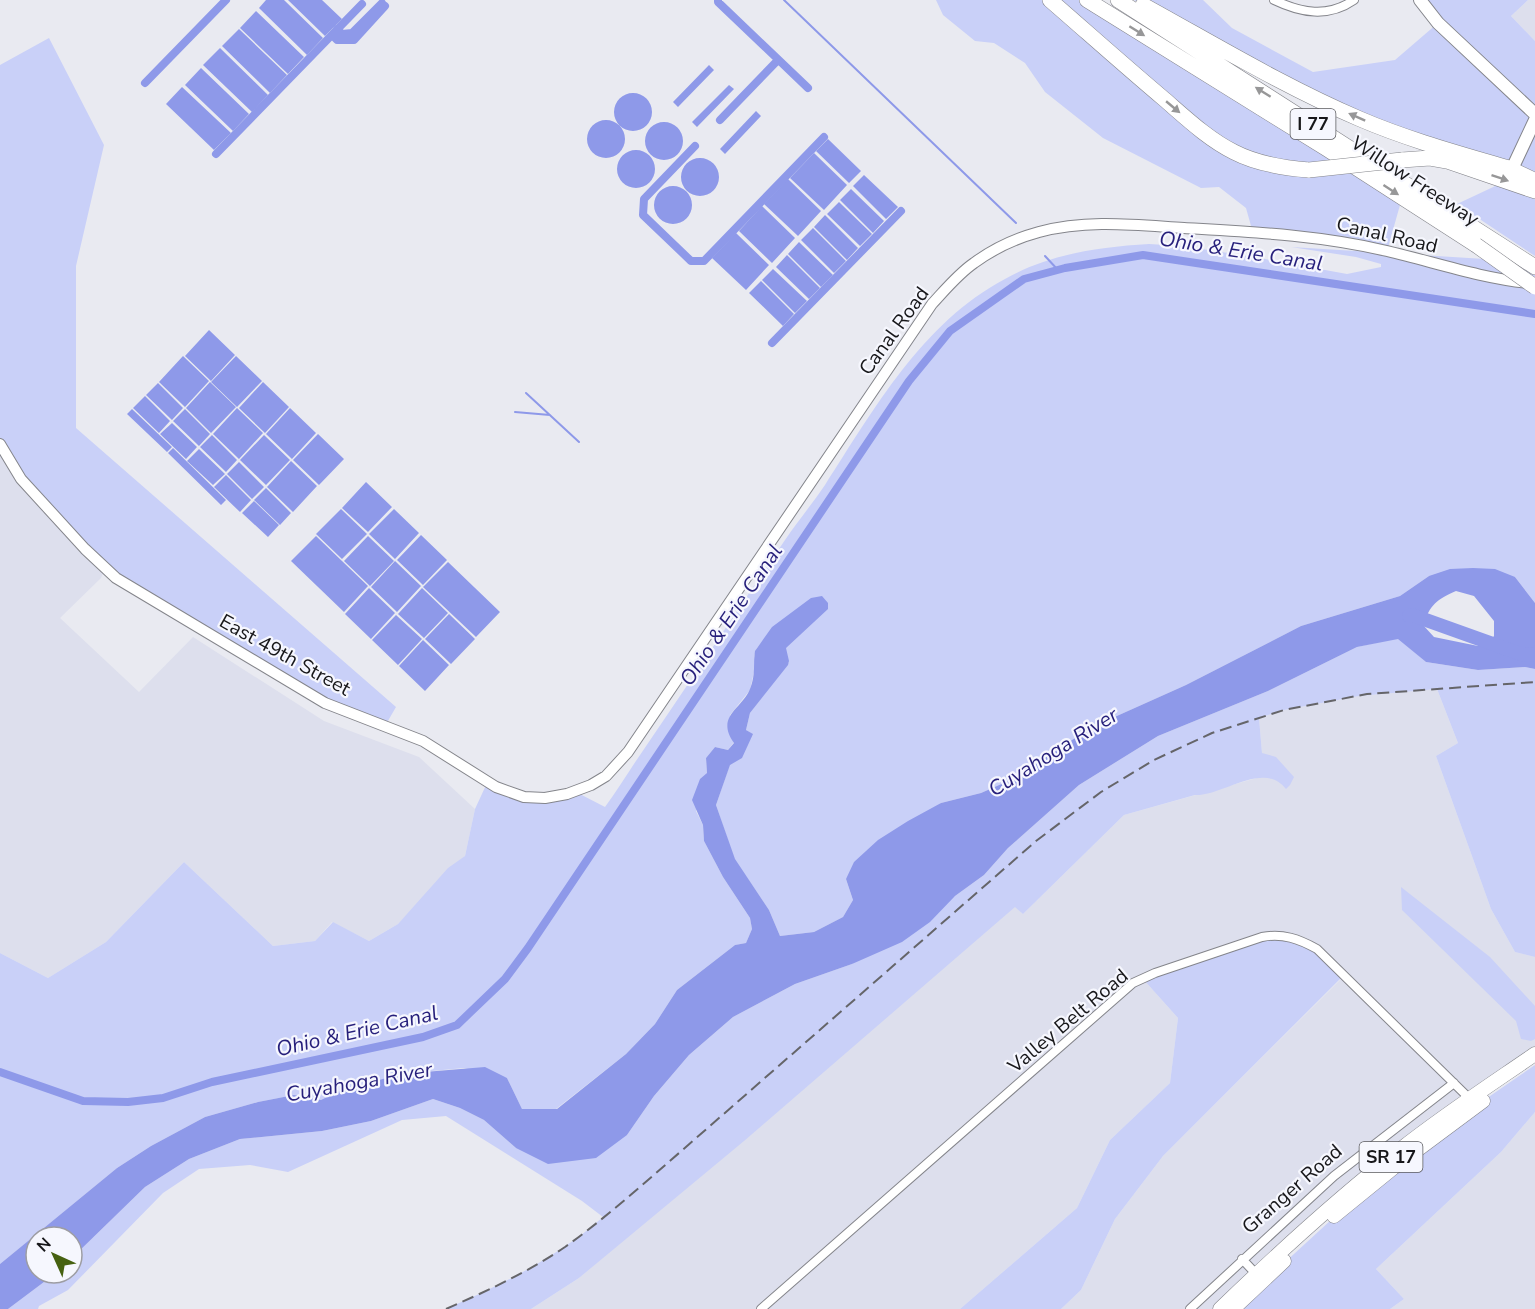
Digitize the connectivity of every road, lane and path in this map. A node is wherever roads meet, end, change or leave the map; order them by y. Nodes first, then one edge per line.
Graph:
1 (1050, 0) edge
2 (1087, 0) edge
3 (1118, 0) edge
4 (1134, 0) edge
5 (1274, 0) edge
6 (1354, 0) edge
7 (1420, 0) edge
8 (1535, 114) edge
9 (1535, 120) edge
10 (1512, 169) junction
11 (1535, 180) edge
12 (1535, 191) edge
13 (1535, 267) edge
14 (1535, 285) edge
15 (0, 444) edge
16 (628, 752) joint
17 (1535, 1054) edge
18 (1535, 1065) edge
19 (1455, 1083) junction
20 (1473, 1102) junction
21 (1242, 1259) junction
22 (1260, 1277) junction
23 (761, 1309) edge
24 (1190, 1309) edge
25 (1220, 1309) edge
26 (1233, 1309) edge

1 -> 12 highway, bridge
2 -> 14 highway, Willow Freeway / I 77, bridge
13 -> 3 highway, Willow Freeway / I 77
10 -> 4 highway
5 - 6 street
7 - 8 main road
9 - 10 main road
10 - 11 main road
14 - 16 street, Canal Road
15 - 16 street, East 49th Street
17 - 20 main road, Granger Road / SR 17
18 - 20 main road, Granger Road / SR 17
19 - 20 street, Valley Belt Road
19 - 21 street, Granger Road
19 - 23 street, Valley Belt Road
20 - 22 main road, Granger Road / SR 17
21 - 22 street, Granger Road
21 - 24 street, Granger Road
22 - 25 main road, Granger Road / SR 17
22 - 26 main road, Granger Road / SR 17

